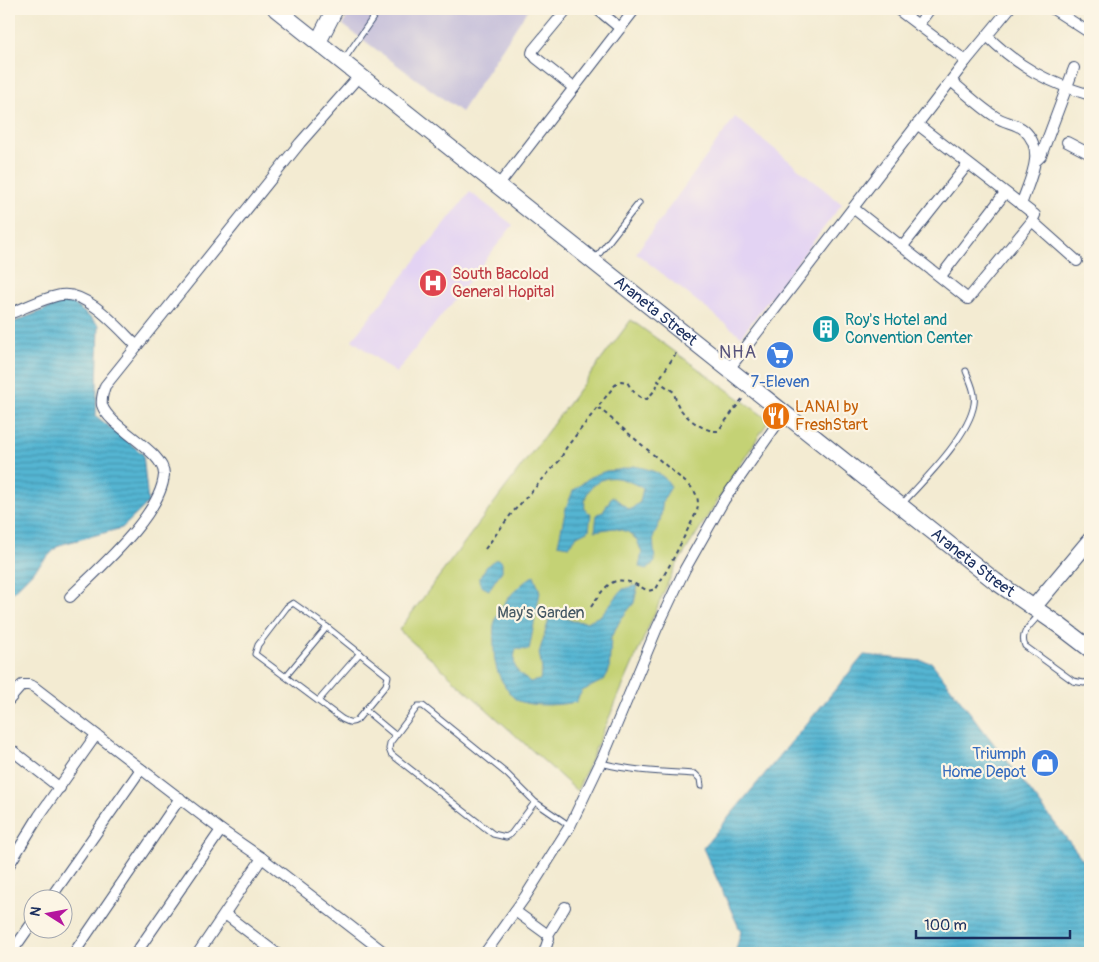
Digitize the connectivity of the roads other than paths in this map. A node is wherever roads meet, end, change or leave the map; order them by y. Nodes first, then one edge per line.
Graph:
1 (276, 9) edge
2 (334, 9) edge
3 (379, 9) edge
4 (567, 9) edge
5 (597, 9) edge
6 (635, 9) edge
7 (897, 9) edge
8 (930, 9) edge
9 (1009, 9) edge
10 (1053, 9) edge
11 (918, 25) junction
12 (620, 28) junction
13 (1090, 33) edge
14 (987, 36) junction
15 (318, 42) junction
16 (966, 60) junction
17 (343, 61) junction
18 (1074, 68) dead end
19 (360, 75) junction
20 (951, 81) junction
21 (574, 88) junction
22 (1067, 88) junction
23 (1090, 95) edge
24 (917, 124) junction
25 (1067, 142) dead end
26 (1090, 154) edge
27 (1037, 160) junction
28 (968, 164) junction
29 (498, 186) junction
30 (1005, 193) junction
31 (639, 203) dead end
32 (1021, 205) junction
33 (853, 208) junction
34 (1032, 221) junction
35 (903, 246) junction
36 (1077, 261) dead end
37 (593, 262) junction
38 (941, 276) junction
39 (9, 314) edge
40 (137, 346) junction
41 (728, 369) junction
42 (966, 371) dead end
43 (784, 414) junction
44 (900, 507) junction
45 (1090, 540) edge
46 (70, 596) dead end
47 (1037, 610) junction
48 (327, 627) junction
49 (1090, 649) edge
50 (360, 653) junction
51 (286, 676) junction
52 (1090, 681) edge
53 (9, 700) edge
54 (319, 700) junction
55 (365, 710) junction
56 (96, 735) junction
57 (395, 735) junction
58 (9, 748) edge
59 (600, 762) junction
60 (141, 768) junction
61 (701, 786) dead end
62 (60, 788) junction
63 (180, 798) junction
64 (536, 802) junction
65 (570, 826) junction
66 (221, 830) junction
67 (262, 858) junction
68 (9, 865) edge
69 (56, 890) edge
70 (565, 908) dead end
71 (515, 910) junction
72 (224, 914) junction
73 (548, 935) junction
74 (22, 937) edge
75 (379, 951) edge
76 (11, 953) edge
77 (74, 953) edge
78 (136, 953) edge
79 (198, 953) edge
80 (276, 953) edge
81 (485, 953) edge
82 (544, 953) edge

1 - 15 main road, Araneta Street
2 - 15 main road
3 - 17 lane
4 - 21 street
5 - 12 street
6 - 12 street
7 - 11 street
8 - 11 street
9 - 14 street
10 - 13 street
11 - 16 street
12 - 21 street
14 - 16 street
14 - 22 street
15 - 17 main road, Araneta Street
16 - 20 street
17 - 19 main road, Araneta Street
18 - 22 street
19 - 29 main road, Araneta Street
19 - 40 street
20 - 24 street
20 - 27 street
21 - 29 street
22 - 23 street
22 - 27 street
24 - 28 street
24 - 33 street
25 - 26 street
27 - 32 street
28 - 30 street
28 - 35 street
29 - 37 main road, Araneta Street
30 - 32 street
30 - 38 street
31 - 37 lane
32 - 34 street
33 - 35 street
33 - 41 street
34 - 36 street
34 - 38 street
35 - 38 street
37 - 41 main road, Araneta Street
39 - 40 street
40 - 46 street
41 - 43 main road, Araneta Street
42 - 44 lane
43 - 44 main road, Araneta Street
43 - 59 street
44 - 47 main road, Araneta Street
45 - 47 street
47 - 49 main road, Araneta Street
47 - 52 lane
48 - 50 lane
48 - 51 lane
48 - 51 lane
50 - 54 lane
50 - 55 lane
51 - 54 lane
53 - 56 street
54 - 55 lane
55 - 57 lane
56 - 60 street
56 - 62 street
57 - 64 lane
57 - 64 lane
58 - 62 street
59 - 61 lane
59 - 65 street
60 - 63 street
60 - 69 street
62 - 68 street
63 - 66 street
63 - 77 street
64 - 65 lane
65 - 71 street
66 - 67 street
66 - 78 street
67 - 72 street
67 - 75 street
70 - 73 street
71 - 73 street
71 - 81 street
72 - 79 street
72 - 80 street
73 - 82 street
74 - 76 street

